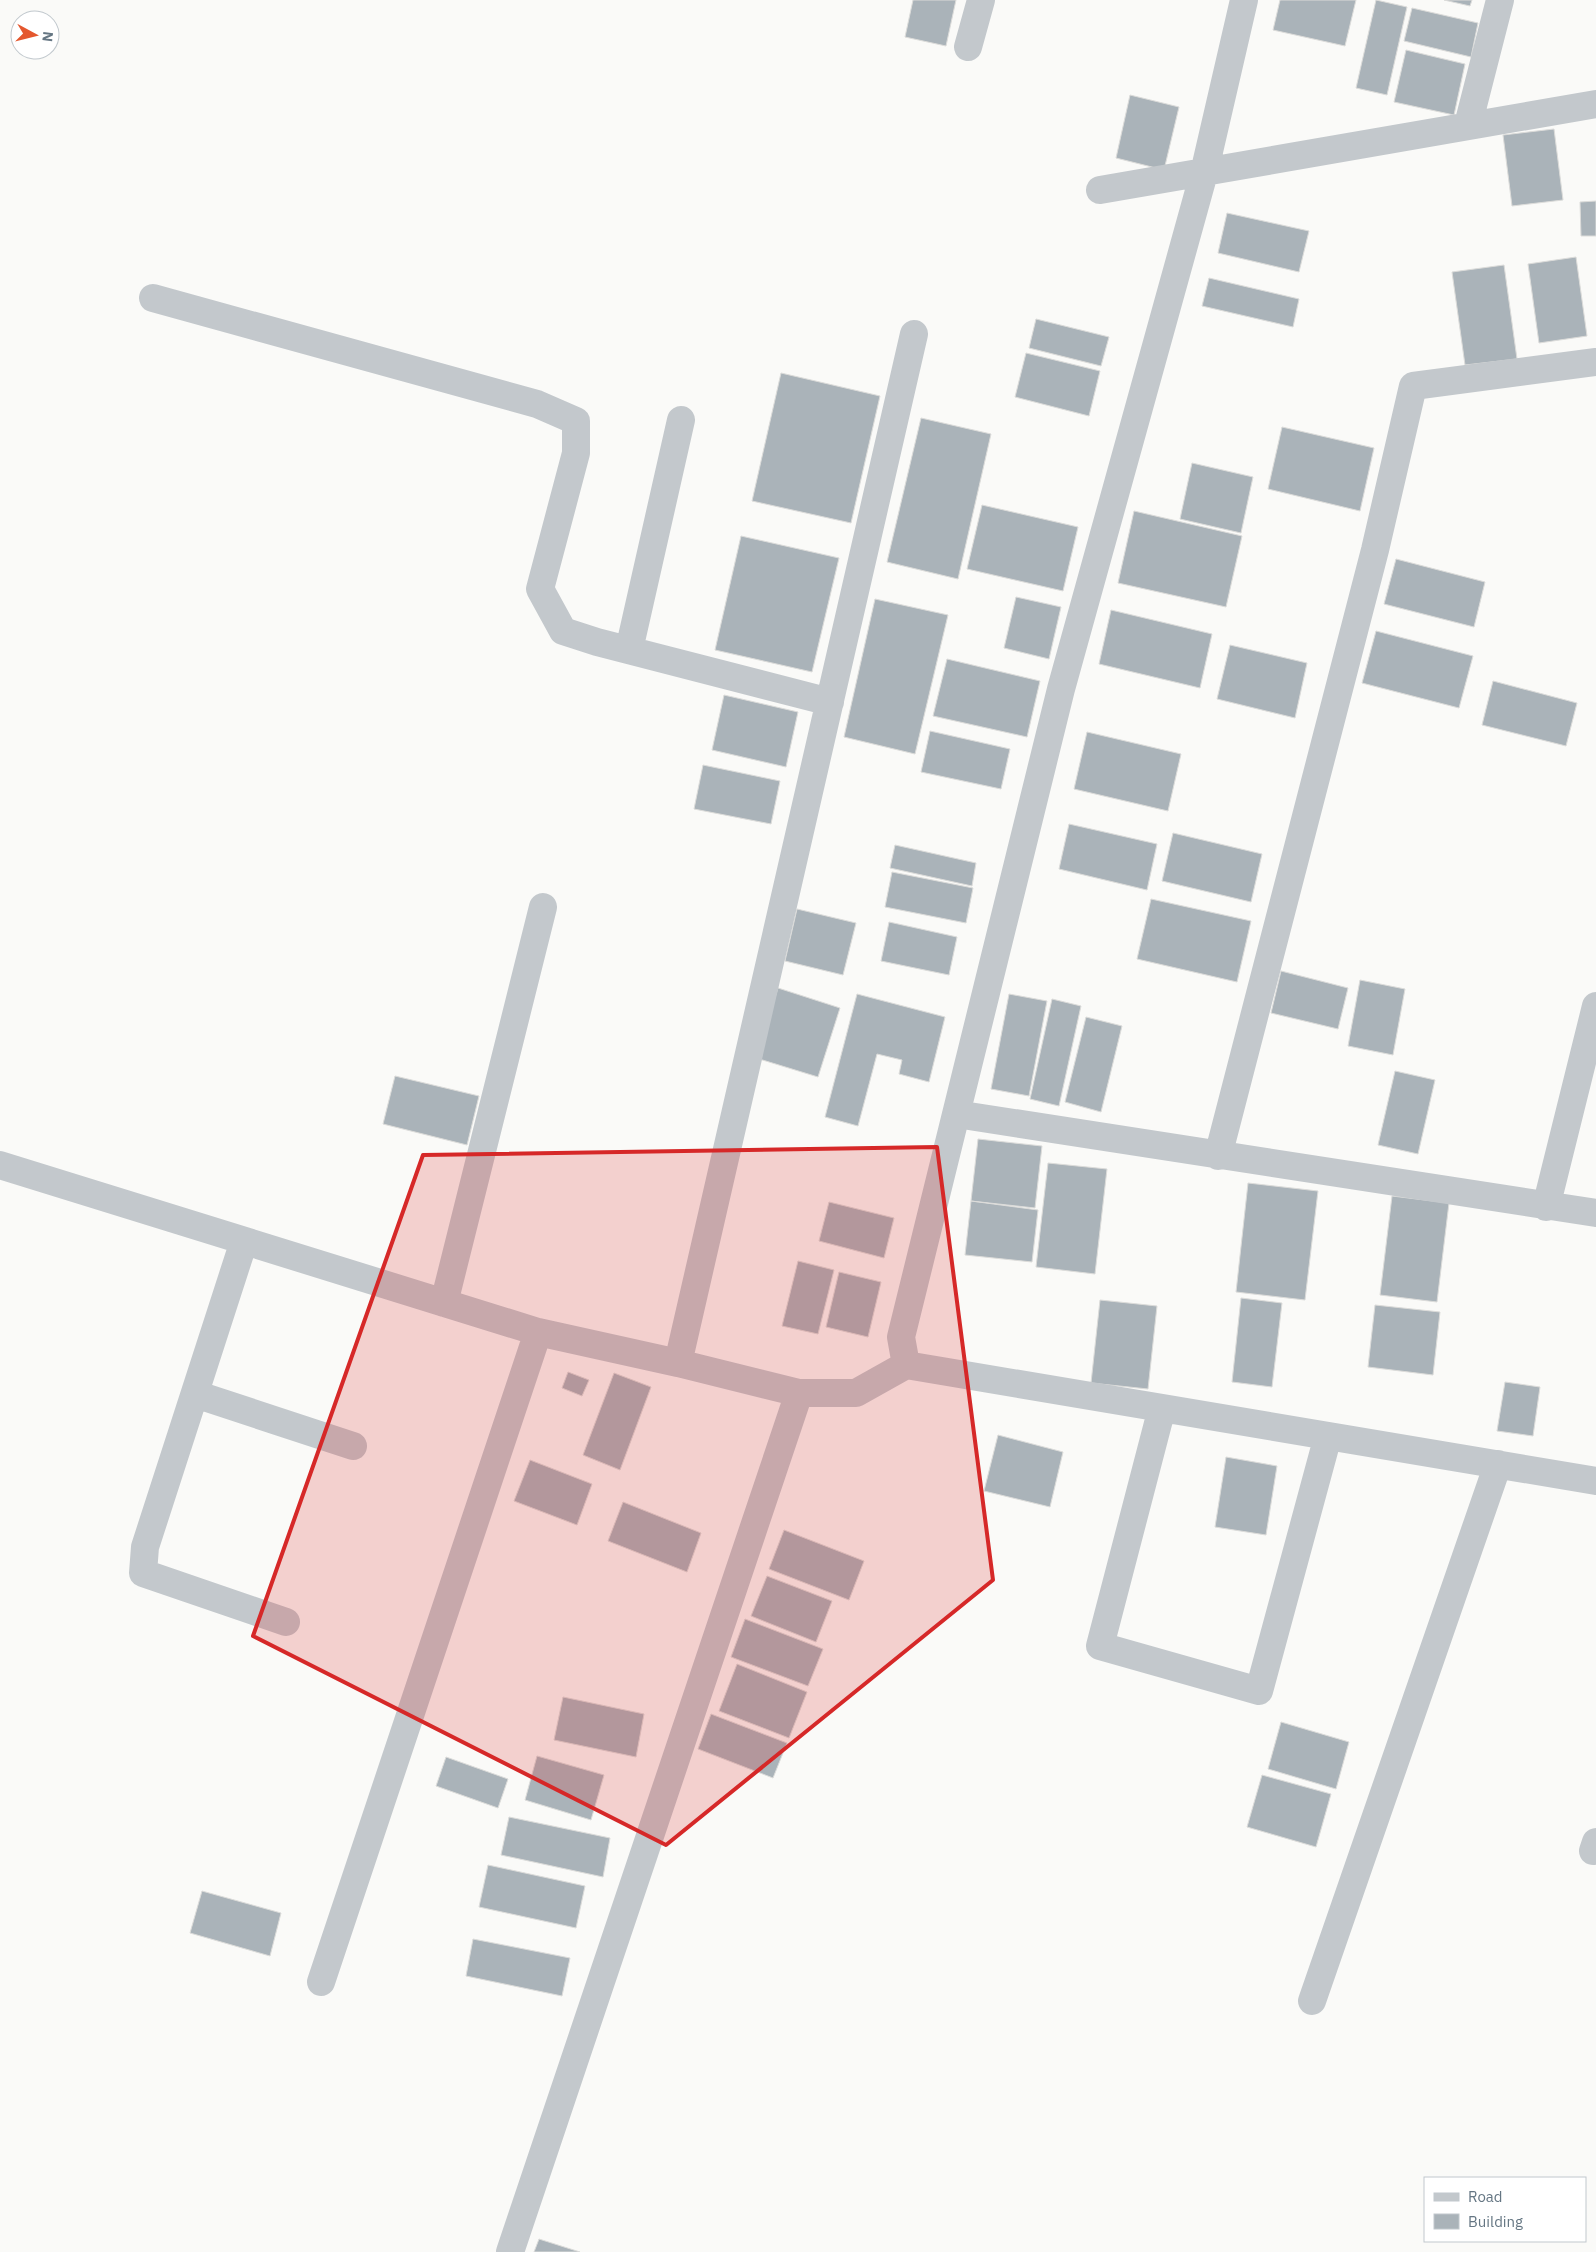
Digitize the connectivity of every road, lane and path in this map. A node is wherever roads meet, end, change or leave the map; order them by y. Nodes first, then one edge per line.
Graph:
1 (981, 0) edge
2 (1244, 0) edge
3 (1500, 0) edge
4 (968, 47) dead end
5 (1596, 104) edge
6 (1468, 125) junction
7 (1204, 173) junction
8 (1100, 190) dead end
9 (152, 298) dead end
10 (914, 334) dead end
11 (1596, 362) edge
12 (681, 420) dead end
13 (629, 650) junction
14 (830, 702) junction
15 (543, 907) dead end
16 (1596, 1006) edge
17 (956, 1114) junction
18 (1218, 1156) junction
19 (0, 1165) edge
20 (1546, 1207) junction
21 (1596, 1214) edge
22 (244, 1240) junction
23 (444, 1303) junction
24 (538, 1332) junction
25 (678, 1363) junction
26 (906, 1365) junction
27 (799, 1393) junction
28 (195, 1394) junction
29 (1162, 1408) junction
30 (1328, 1436) junction
31 (353, 1446) dead end
32 (1498, 1464) junction
33 (1596, 1481) edge
34 (286, 1622) dead end
35 (321, 1982) dead end
36 (1312, 2001) dead end
37 (510, 2252) edge

1 - 4 street
2 - 7 street
3 - 6 street
5 - 6 street
6 - 7 street
7 - 8 street
7 - 17 street
9 - 13 street
10 - 14 street
11 - 18 street
12 - 13 street
13 - 14 street
14 - 25 street
15 - 23 street
16 - 20 street
17 - 18 street
17 - 26 street
18 - 20 street
19 - 22 street
20 - 21 street
22 - 23 street
22 - 28 street
23 - 24 street
24 - 25 street
24 - 35 street
25 - 27 street
26 - 27 street
26 - 29 street
27 - 37 street
28 - 31 street
28 - 34 street
29 - 30 street
29 - 30 street
30 - 32 street
32 - 33 street
32 - 36 street

